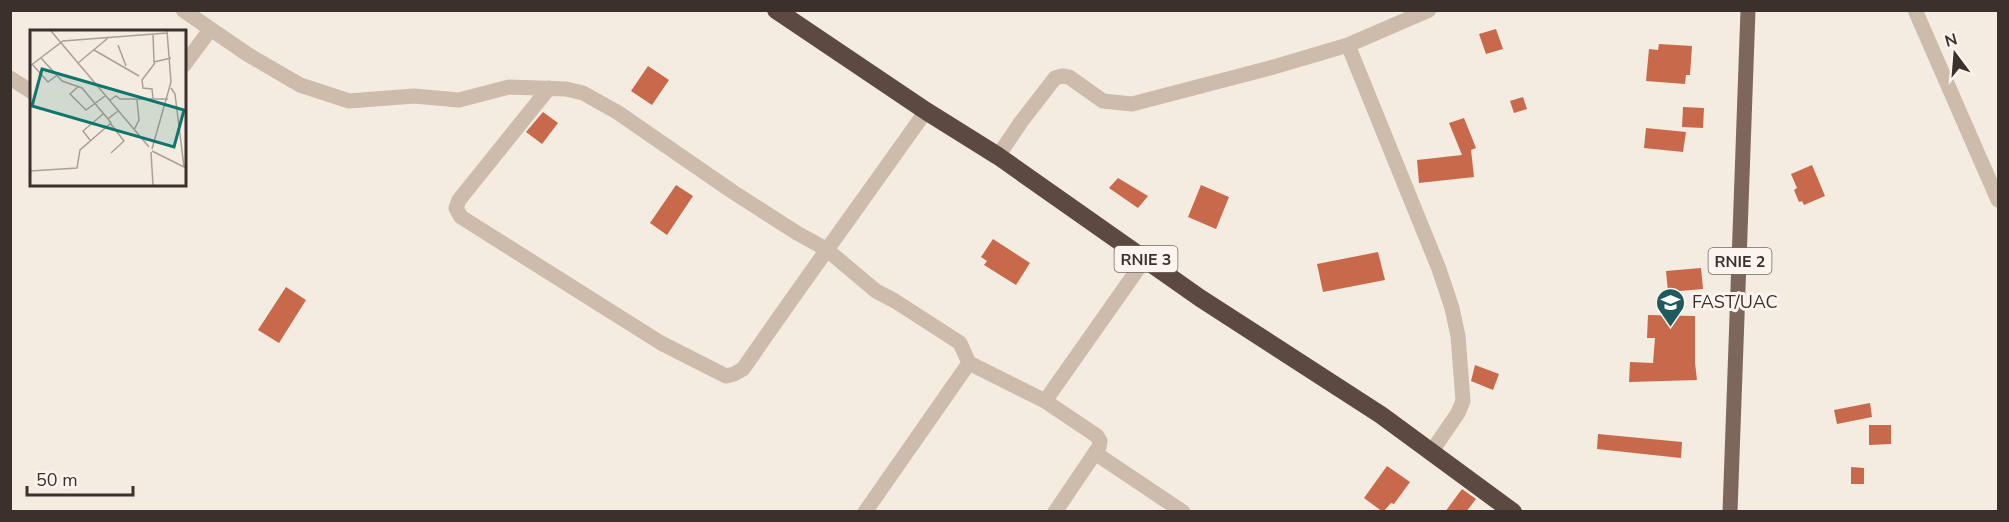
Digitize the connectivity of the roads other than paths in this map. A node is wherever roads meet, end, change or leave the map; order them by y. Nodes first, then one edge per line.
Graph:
1 (183, 10) edge
2 (776, 10) edge
3 (1429, 10) edge
4 (1748, 10) edge
5 (1914, 10) edge
6 (210, 30) junction
7 (1348, 45) junction
8 (186, 62) edge
9 (10, 78) edge
10 (549, 88) junction
11 (30, 91) edge
12 (926, 111) junction
13 (999, 156) junction
14 (1998, 200) edge
15 (826, 249) junction
16 (1145, 259) junction
17 (969, 363) junction
18 (1045, 401) junction
19 (1432, 451) junction
20 (1095, 453) junction
21 (865, 512) edge
22 (1055, 512) edge
23 (1183, 512) edge
24 (1513, 512) edge
25 (1730, 512) edge

1 - 6 street
2 - 12 highway, RNIE 3
3 - 7 street
4 - 25 main road, RNIE 2
5 - 14 street
6 - 8 street
6 - 10 street
7 - 13 street
7 - 19 street
9 - 11 street
10 - 15 street
10 - 15 street
12 - 13 highway, RNIE 3
12 - 15 street
13 - 16 highway, RNIE 3
15 - 17 street
16 - 18 street
16 - 19 highway, RNIE 3
17 - 18 street
17 - 21 street
18 - 20 street
19 - 24 highway, RNIE 3
20 - 22 street
20 - 23 street

